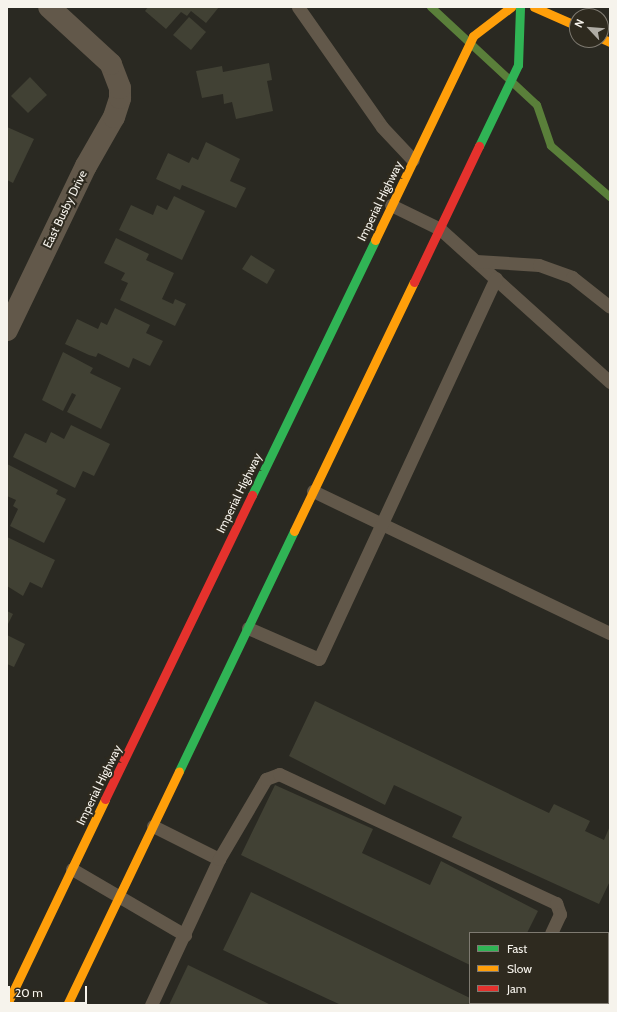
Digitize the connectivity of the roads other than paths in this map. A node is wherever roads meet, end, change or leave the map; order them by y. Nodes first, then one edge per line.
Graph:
1 (49, 7) edge
2 (298, 7) edge
3 (520, 7) edge
4 (534, 7) edge
5 (510, 8) edge
6 (569, 22) edge
7 (413, 160) junction
8 (391, 205) junction
9 (440, 229) junction
10 (476, 261) junction
11 (496, 278) junction
12 (610, 307) edge
13 (7, 330) edge
14 (610, 382) edge
15 (313, 491) junction
16 (379, 524) junction
17 (248, 628) junction
18 (610, 633) edge
19 (153, 826) junction
20 (219, 859) junction
21 (72, 868) junction
22 (119, 896) junction
23 (551, 932) edge
24 (185, 935) junction
25 (7, 1004) edge
26 (67, 1005) edge
27 (151, 1005) edge

1 - 13 street, East Busby Drive
2 - 7 lane
3 - 9 main road
4 - 6 main road
5 - 7 main road, Imperial Highway
7 - 8 main road, Imperial Highway
8 - 9 lane
8 - 21 main road, Imperial Highway
9 - 10 lane
9 - 15 main road
10 - 11 lane
10 - 12 lane
11 - 14 lane
11 - 16 lane
15 - 16 lane
15 - 17 main road
16 - 17 lane
16 - 18 lane
17 - 19 main road
19 - 20 lane
19 - 22 main road
20 - 23 lane
20 - 24 lane
21 - 22 lane
21 - 25 main road, Imperial Highway
22 - 24 lane
22 - 26 main road
24 - 27 lane

